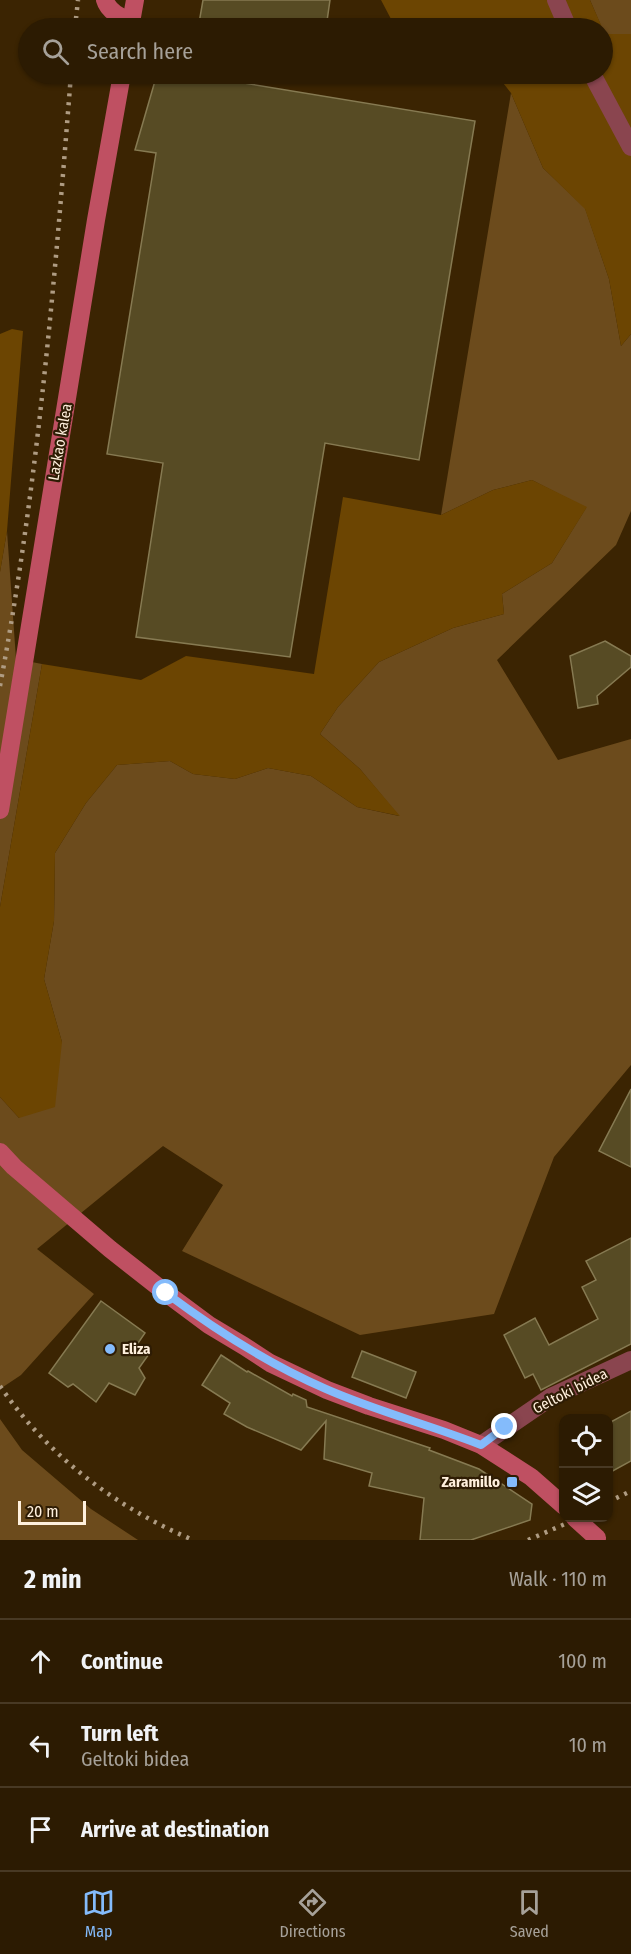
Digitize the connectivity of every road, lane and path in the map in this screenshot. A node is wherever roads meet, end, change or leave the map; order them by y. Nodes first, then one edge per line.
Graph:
1 (105, 0) edge
2 (135, 0) edge
3 (556, 0) edge
4 (122, 18) edge
5 (131, 18) edge
6 (564, 18) edge
7 (120, 84) edge
8 (597, 84) edge
9 (631, 147) edge
10 (0, 810) edge
11 (0, 1152) edge
12 (631, 1360) edge
13 (481, 1445) junction
14 (559, 1502) edge
15 (579, 1522) edge
16 (599, 1540) edge

1 - 4 street
2 - 5 street
3 - 6 street
7 - 10 street, Lazkao kalea
8 - 9 street
11 - 13 street
12 - 13 street, Geltoki bidea
13 - 14 street
15 - 16 street, bridge

